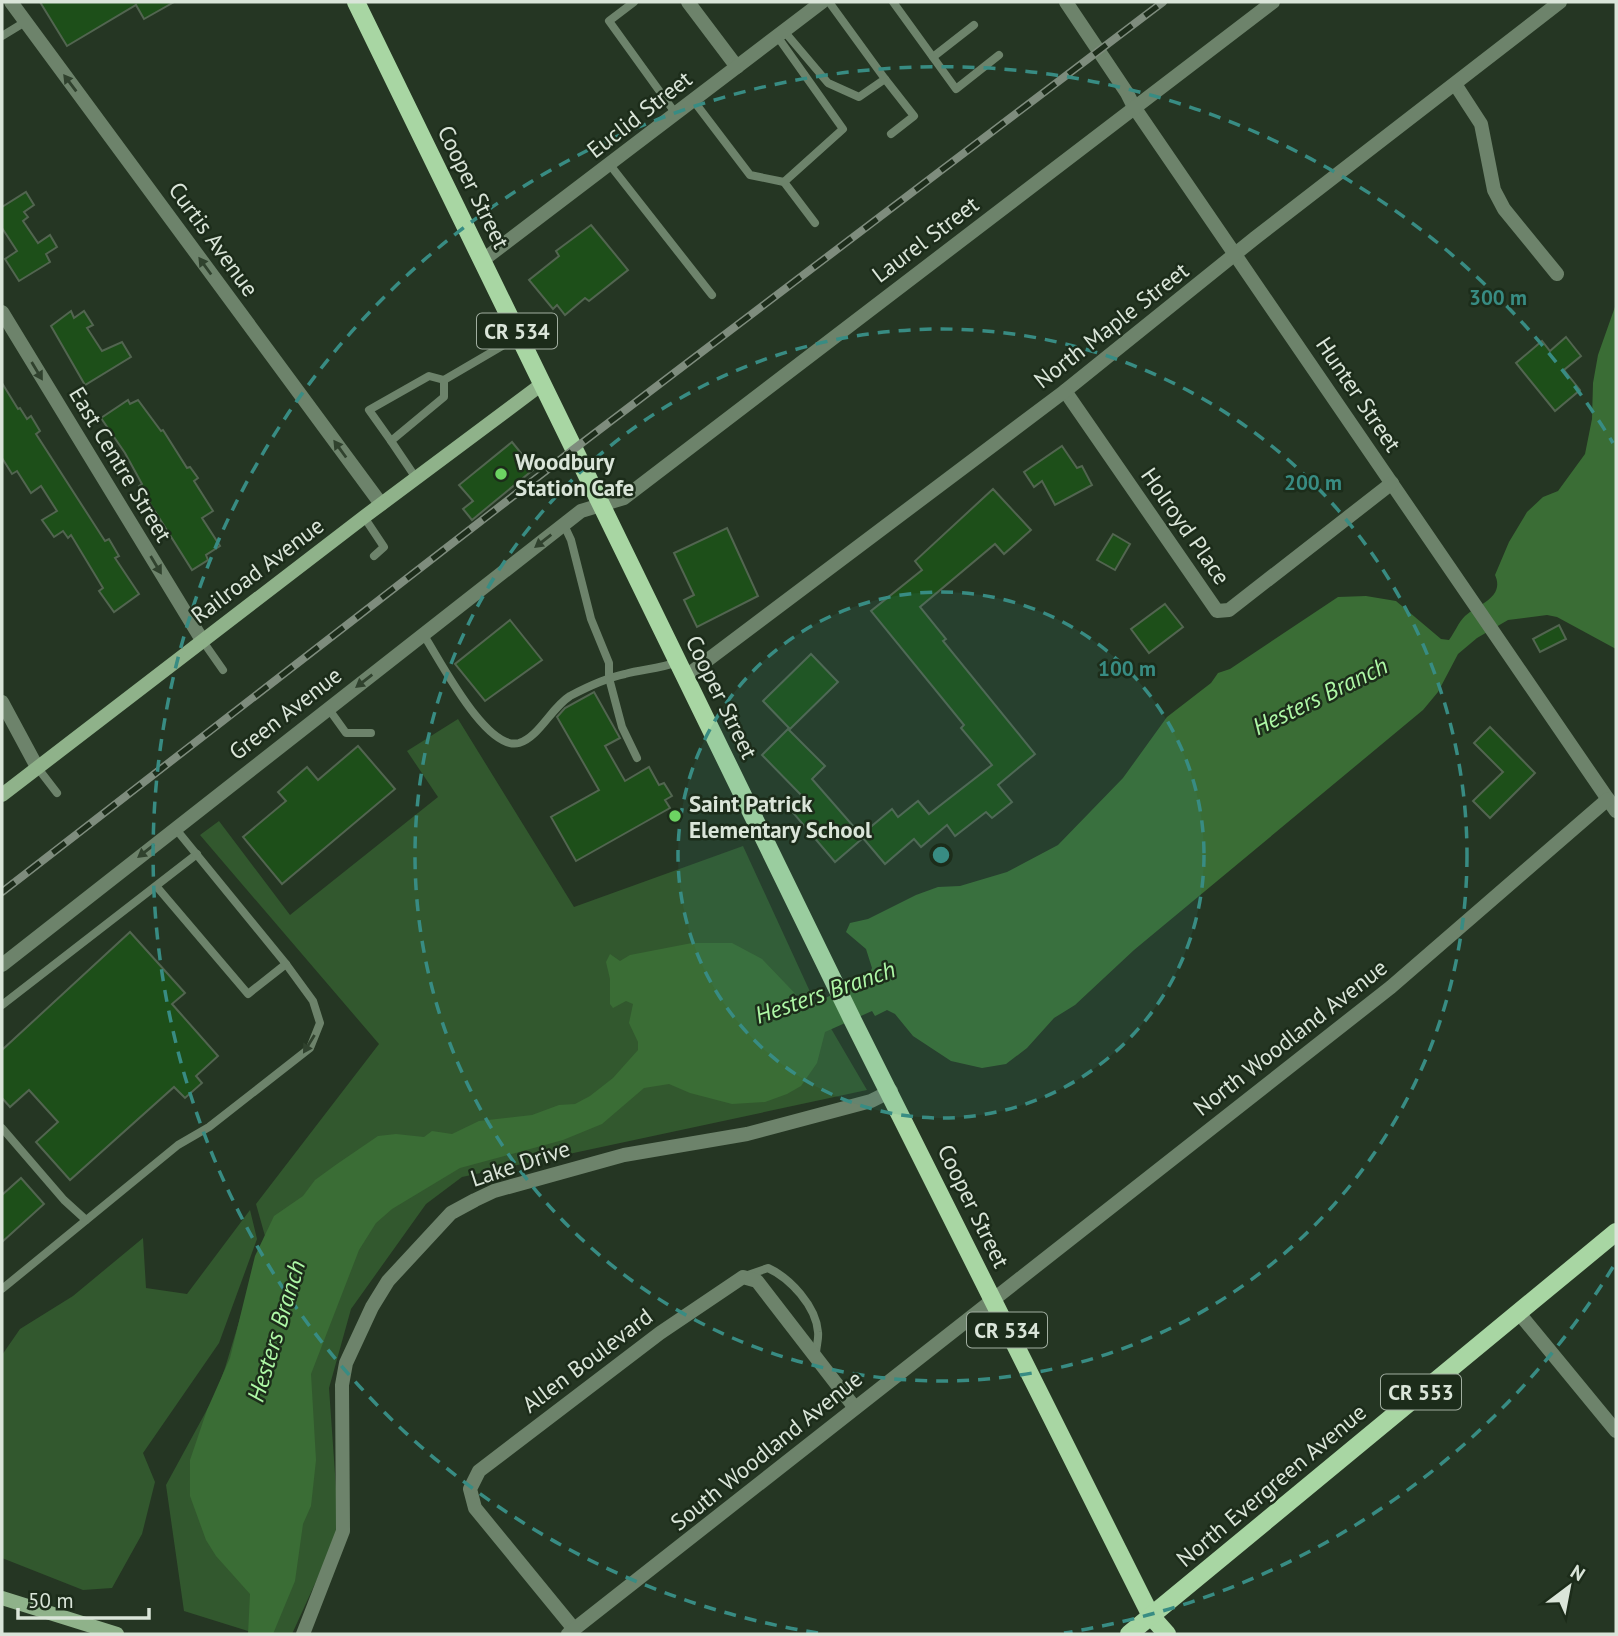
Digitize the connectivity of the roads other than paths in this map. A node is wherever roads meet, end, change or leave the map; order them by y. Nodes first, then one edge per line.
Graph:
1 (10, 2) edge
2 (356, 2) edge
3 (634, 2) edge
4 (688, 2) edge
5 (893, 2) edge
6 (1066, 2) edge
7 (1273, 2) edge
8 (1560, 2) edge
9 (820, 3) edge
10 (26, 22) junction
11 (974, 25) dead end
12 (780, 34) junction
13 (2, 36) edge
14 (999, 55) dead end
15 (933, 57) junction
16 (737, 67) junction
17 (885, 79) junction
18 (1455, 84) junction
19 (693, 100) junction
20 (1134, 107) junction
21 (676, 114) junction
22 (891, 134) dead end
23 (610, 165) junction
24 (784, 182) junction
25 (815, 223) dead end
26 (1237, 255) junction
27 (483, 260) junction
28 (1557, 274) dead end
29 (712, 295) dead end
30 (2, 312) edge
31 (519, 335) junction
32 (444, 380) junction
33 (542, 384) junction
34 (1065, 391) junction
35 (391, 441) junction
36 (416, 478) junction
37 (1392, 483) junction
38 (380, 504) junction
39 (600, 506) junction
40 (364, 517) junction
41 (564, 525) junction
42 (374, 556) dead end
43 (423, 634) junction
44 (202, 640) junction
45 (681, 669) junction
46 (223, 670) dead end
47 (609, 678) junction
48 (2, 702) edge
49 (328, 708) junction
50 (371, 733) dead end
51 (637, 758) dead end
52 (37, 767) junction
53 (58, 793) dead end
54 (2, 795) edge
55 (1612, 805) edge
56 (175, 828) junction
57 (197, 854) junction
58 (157, 887) junction
59 (286, 964) junction
60 (2, 965) edge
61 (2, 1005) edge
62 (891, 1091) junction
63 (2, 1128) edge
64 (86, 1220) junction
65 (1616, 1232) edge
66 (743, 1277) junction
67 (2, 1289) edge
68 (992, 1299) junction
69 (1518, 1312) junction
70 (815, 1357) junction
71 (855, 1408) junction
72 (1616, 1431) edge
73 (2, 1598) edge
74 (1151, 1616) junction
75 (571, 1632) edge
76 (117, 1634) edge
77 (303, 1634) edge
78 (1129, 1634) edge
79 (1167, 1634) edge

1 - 10 street, Curtis Avenue
2 - 27 main road, Cooper Street / CR 534
3 - 21 lane
4 - 16 street
5 - 15 lane
6 - 20 street, Hunter Street
7 - 20 street, Laurel Street
8 - 18 street, North Maple Street
9 - 12 street, Euclid Street
9 - 17 lane
10 - 13 lane
38 -> 10 street, Curtis Avenue
11 - 15 lane
12 - 16 street, Euclid Street
12 - 17 lane
12 - 24 lane
14 - 15 lane
16 - 19 street, Euclid Street
17 - 22 lane
18 - 26 street, North Maple Street
18 - 28 street
19 - 21 street, Euclid Street
19 - 24 lane
20 - 26 street, Hunter Street
20 - 39 street, Laurel Street
21 - 23 street, Euclid Street
23 - 27 street, Euclid Street
23 - 29 lane
24 - 25 lane
26 - 34 street, North Maple Street
26 - 37 street, Hunter Street
27 - 31 main road, Cooper Street / CR 534
30 -> 44 street, East Centre Street
31 - 32 lane
31 - 33 main road, Cooper Street / CR 534
32 - 35 lane
32 - 35 lane
33 - 36 street, Railroad Avenue
33 - 39 main road, Cooper Street / CR 534
34 - 37 street, Holroyd Place
34 - 45 street, North Maple Street
35 - 36 lane
36 - 38 street, Railroad Avenue
37 - 55 street, Hunter Street
38 - 40 street, Railroad Avenue
39 - 41 street, Green Avenue
39 - 45 main road, Cooper Street / CR 534
40 - 42 lane
40 - 44 street, Railroad Avenue
41 -> 43 street, Green Avenue
41 - 47 lane
43 - 47 lane
43 -> 49 street, Green Avenue
44 - 46 lane
44 - 52 street, Railroad Avenue
45 - 47 lane
45 - 62 main road, Cooper Street / CR 534
47 - 51 lane
48 - 52 street
49 - 50 lane
49 - 56 street, Green Avenue
52 - 53 lane
52 - 54 street, Railroad Avenue
55 - 68 street, North Woodland Avenue
56 - 57 lane
56 -> 60 street, Green Avenue
57 - 58 lane
57 - 59 lane
58 - 59 lane
58 - 61 lane
59 -> 64 lane
62 - 68 main road, Cooper Street / CR 534
62 - 77 street, Lake Drive
63 - 64 lane
64 - 67 lane
65 - 69 main road, North Evergreen Avenue / CR 553
66 - 70 street
66 - 70 lane
66 - 75 street, Allen Boulevard
68 - 71 street, South Woodland Avenue
68 - 74 main road, Cooper Street / CR 534
69 - 72 street
69 - 74 main road, North Evergreen Avenue / CR 553
70 - 71 street
71 - 75 street, South Woodland Avenue
73 - 76 street
74 - 78 main road, CR 553
74 - 79 main road, Cooper Street / CR 534

